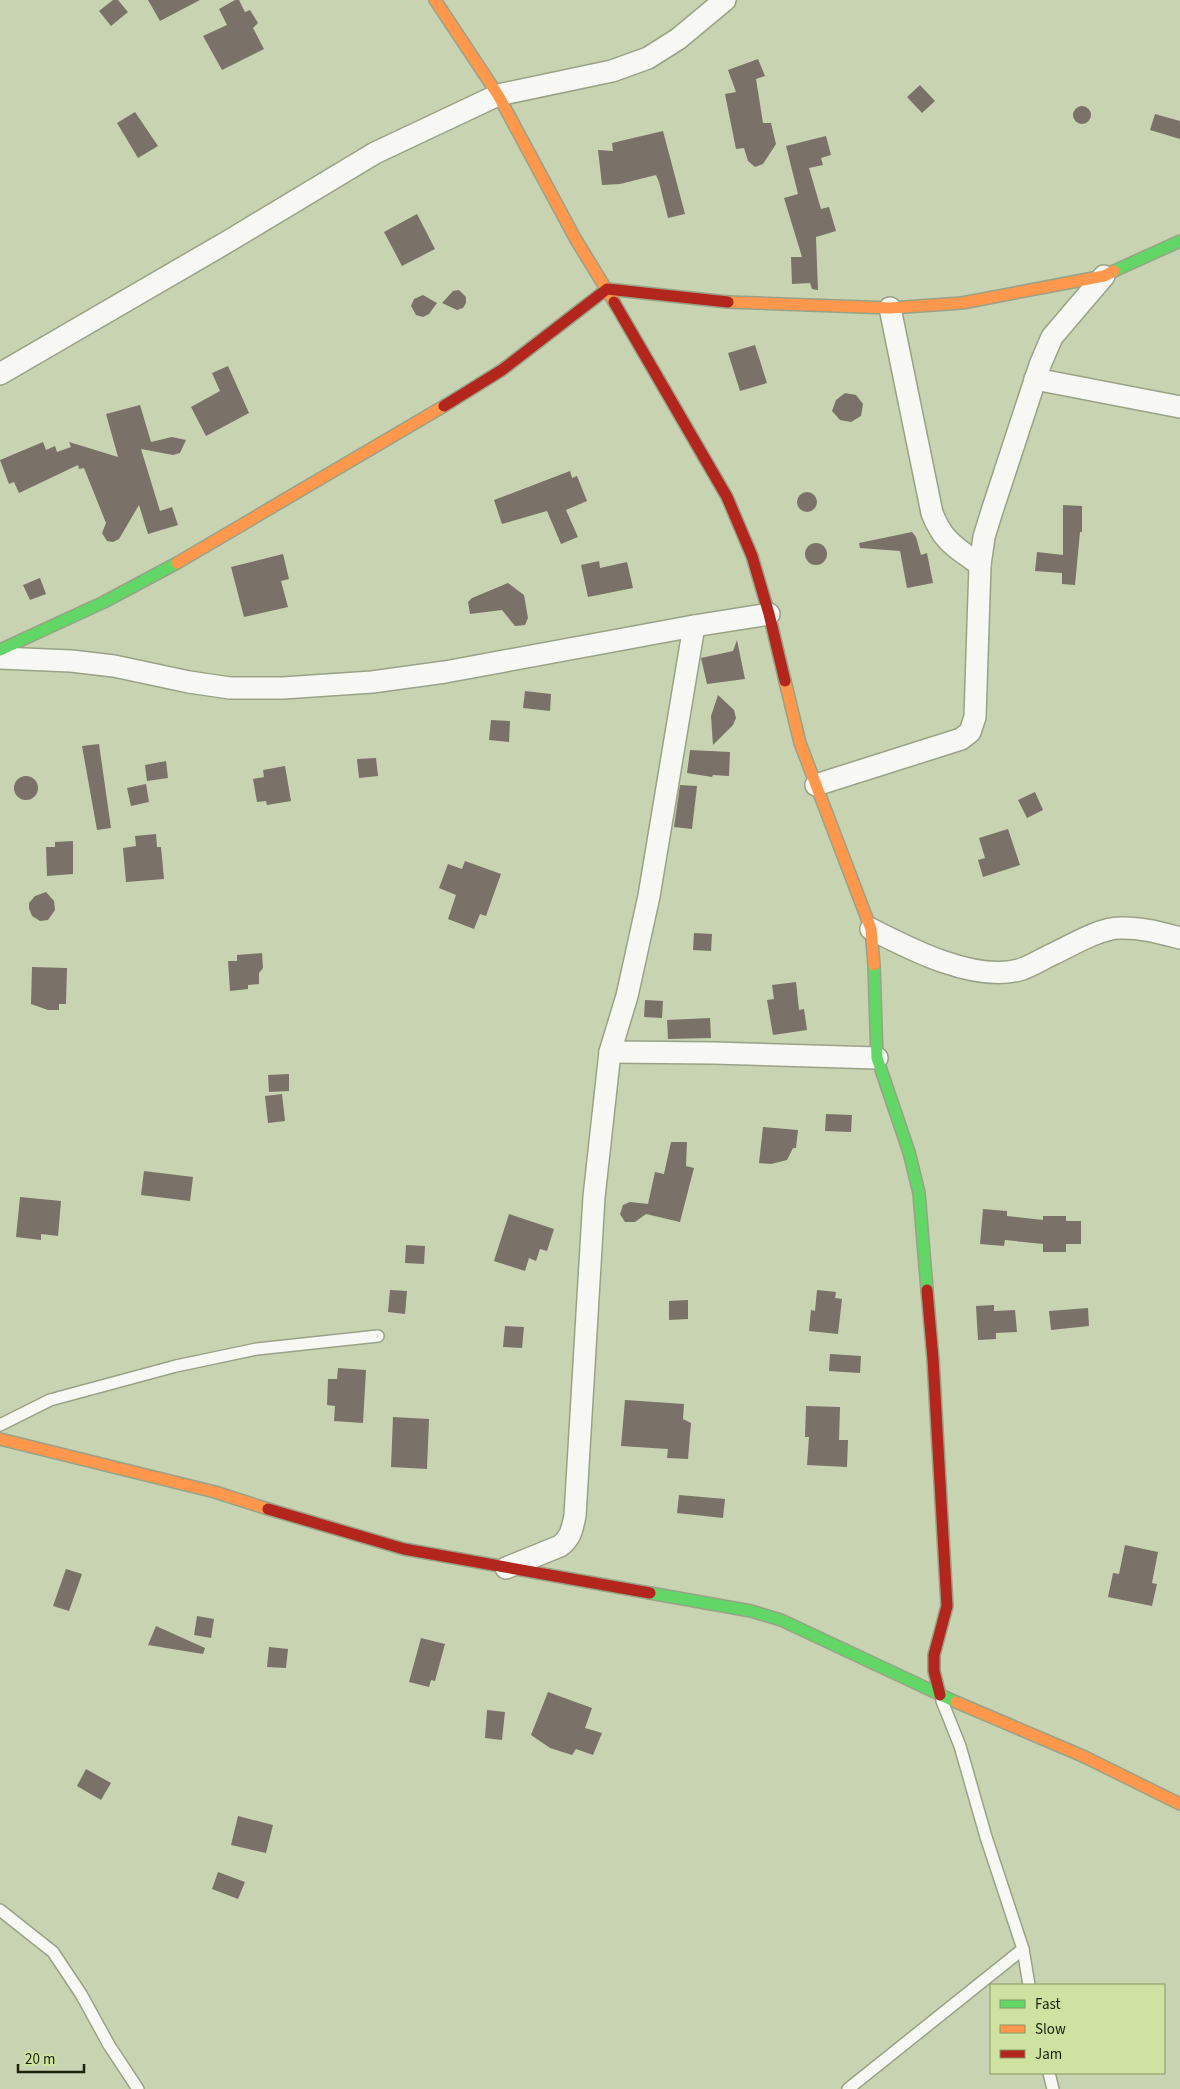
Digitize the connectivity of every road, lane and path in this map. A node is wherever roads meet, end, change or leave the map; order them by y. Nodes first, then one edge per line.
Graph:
1 (434, 0) edge
2 (725, 0) edge
3 (498, 96) junction
4 (1180, 241) edge
5 (1104, 276) junction
6 (607, 289) junction
7 (890, 308) junction
8 (0, 374) edge
9 (1035, 379) junction
10 (1180, 407) edge
11 (980, 565) junction
12 (769, 614) junction
13 (694, 626) junction
14 (0, 650) edge
15 (0, 658) edge
16 (816, 786) junction
17 (871, 929) junction
18 (1180, 938) edge
19 (610, 1052) junction
20 (877, 1058) junction
21 (378, 1336) dead end
22 (0, 1425) edge
23 (0, 1439) edge
24 (506, 1568) junction
25 (940, 1695) junction
26 (1180, 1804) edge
27 (0, 1910) edge
28 (1023, 1949) junction
29 (1029, 1984) edge
30 (1048, 2074) edge
31 (138, 2089) edge
32 (848, 2089) edge
33 (1053, 2089) edge

1 - 3 street
2 - 3 street
3 - 6 street
3 - 8 street
4 - 5 street
5 - 7 street
5 - 9 street
6 - 7 street
6 - 12 street
6 - 14 street
7 - 11 street
9 - 10 street
9 - 11 street
11 - 16 street
12 - 13 street
12 - 16 street
13 - 15 street
13 - 19 street
16 - 17 street
17 - 18 street
17 - 20 street
19 - 20 street
19 - 24 street
20 - 25 street
21 - 22 lane
23 - 24 street
24 - 25 street
25 - 26 street
25 - 28 lane
27 - 31 lane
28 - 29 lane
28 - 32 lane
30 - 33 lane

